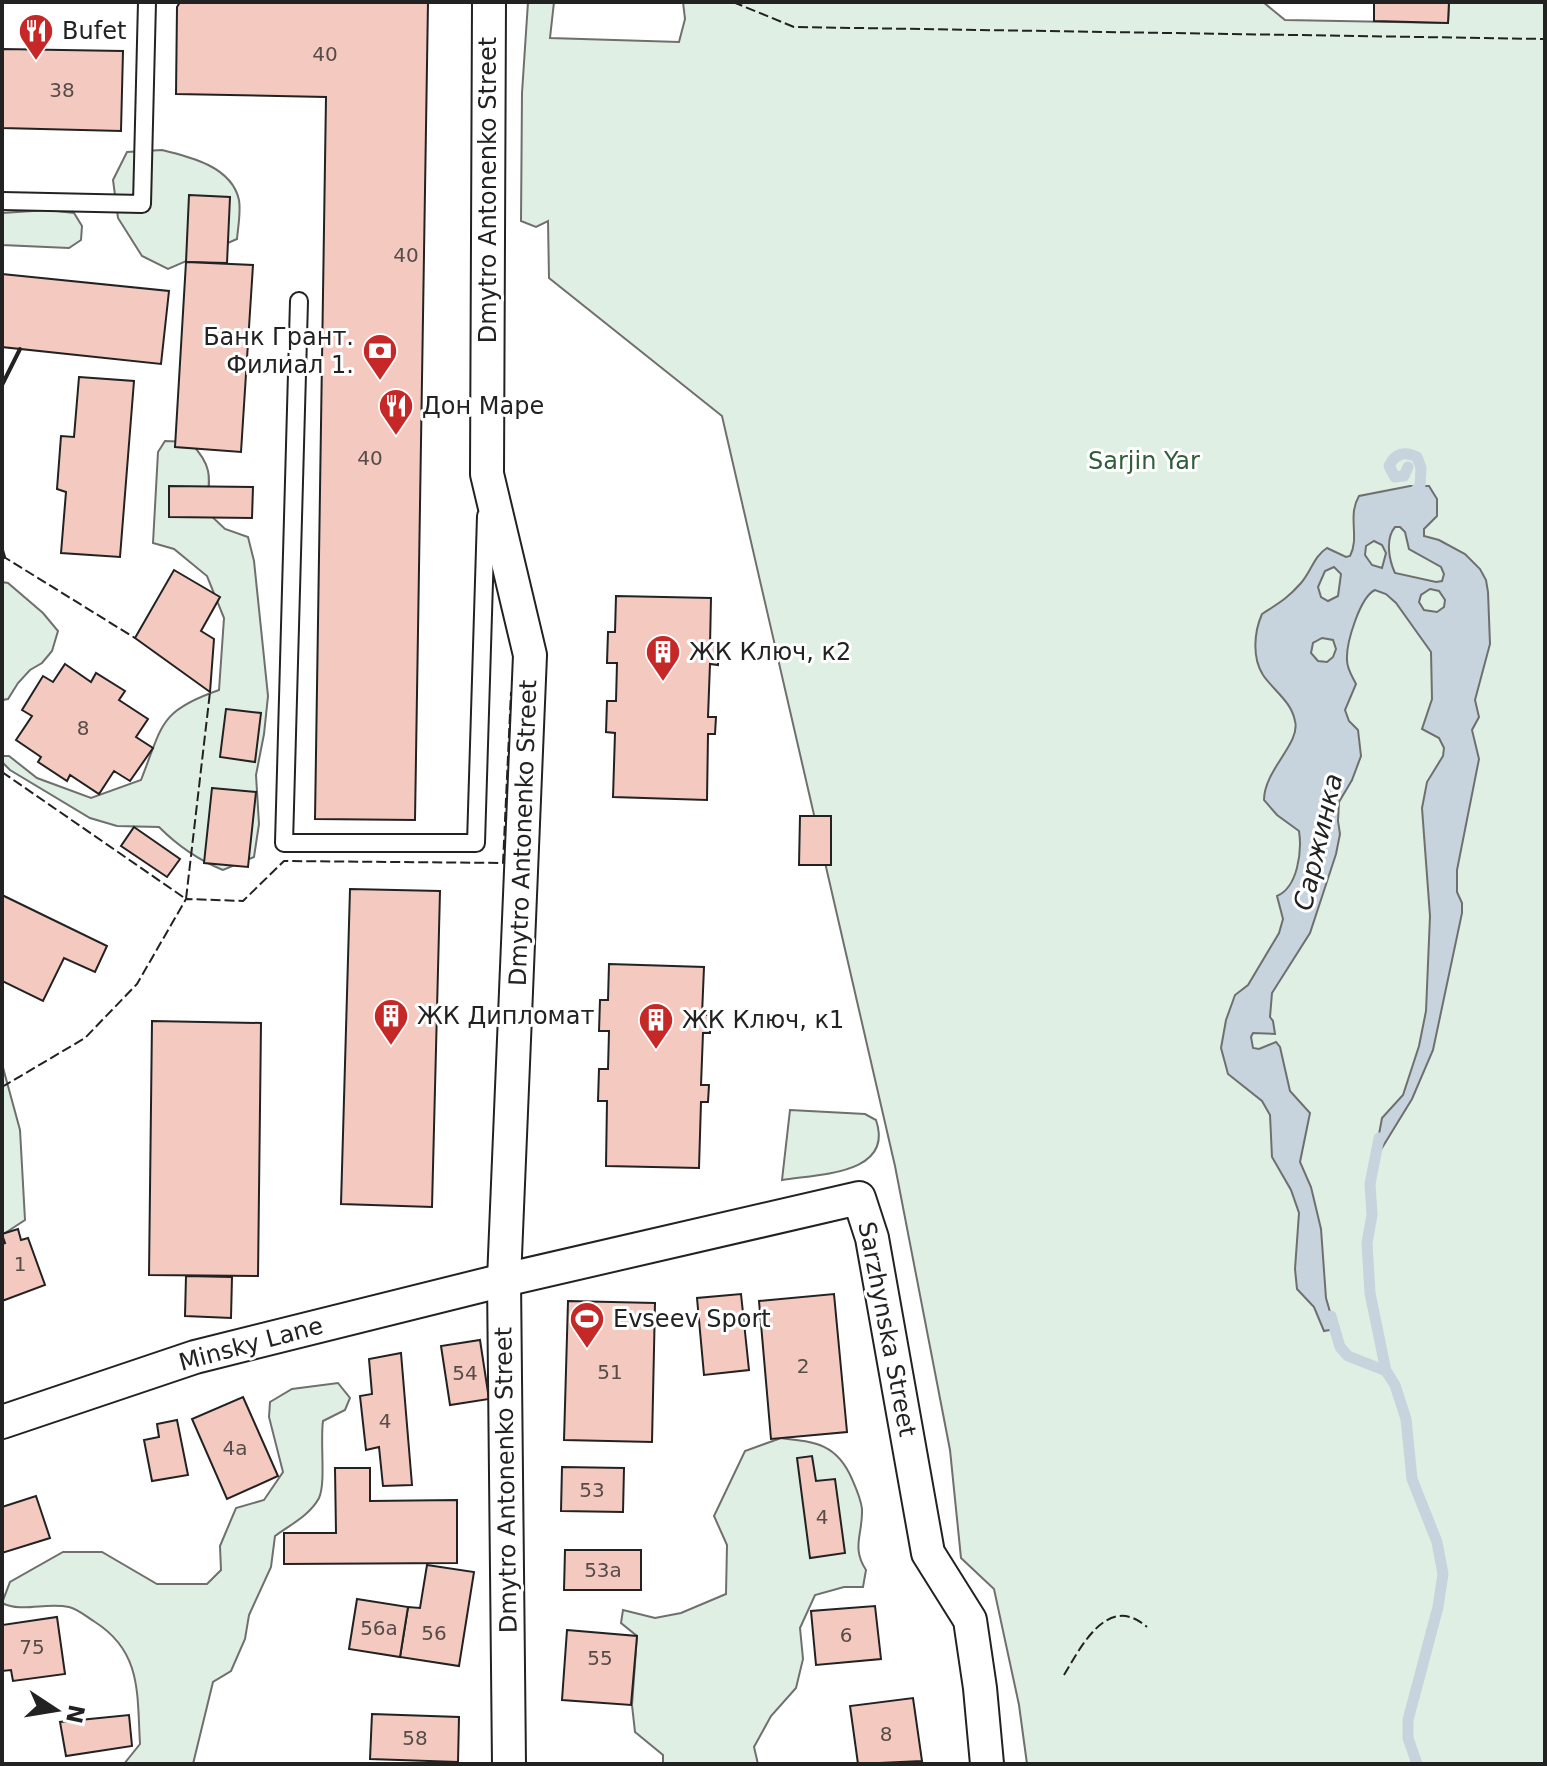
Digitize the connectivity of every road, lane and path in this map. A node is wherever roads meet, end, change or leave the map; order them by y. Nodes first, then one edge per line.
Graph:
1 (147, 2) edge
2 (489, 2) edge
3 (2, 201) edge
4 (299, 301) dead end
5 (487, 474) junction
6 (504, 1280) junction
7 (2, 1422) edge
8 (509, 1764) edge
9 (987, 1764) edge

1 - 3 lane
2 - 5 street, Dmytro Antonenko Street
4 - 5 lane
5 - 6 street, Dmytro Antonenko Street
6 - 7 street, Minsky Lane
6 - 8 street, Dmytro Antonenko Street
6 - 9 street, Sarzhynska Street

